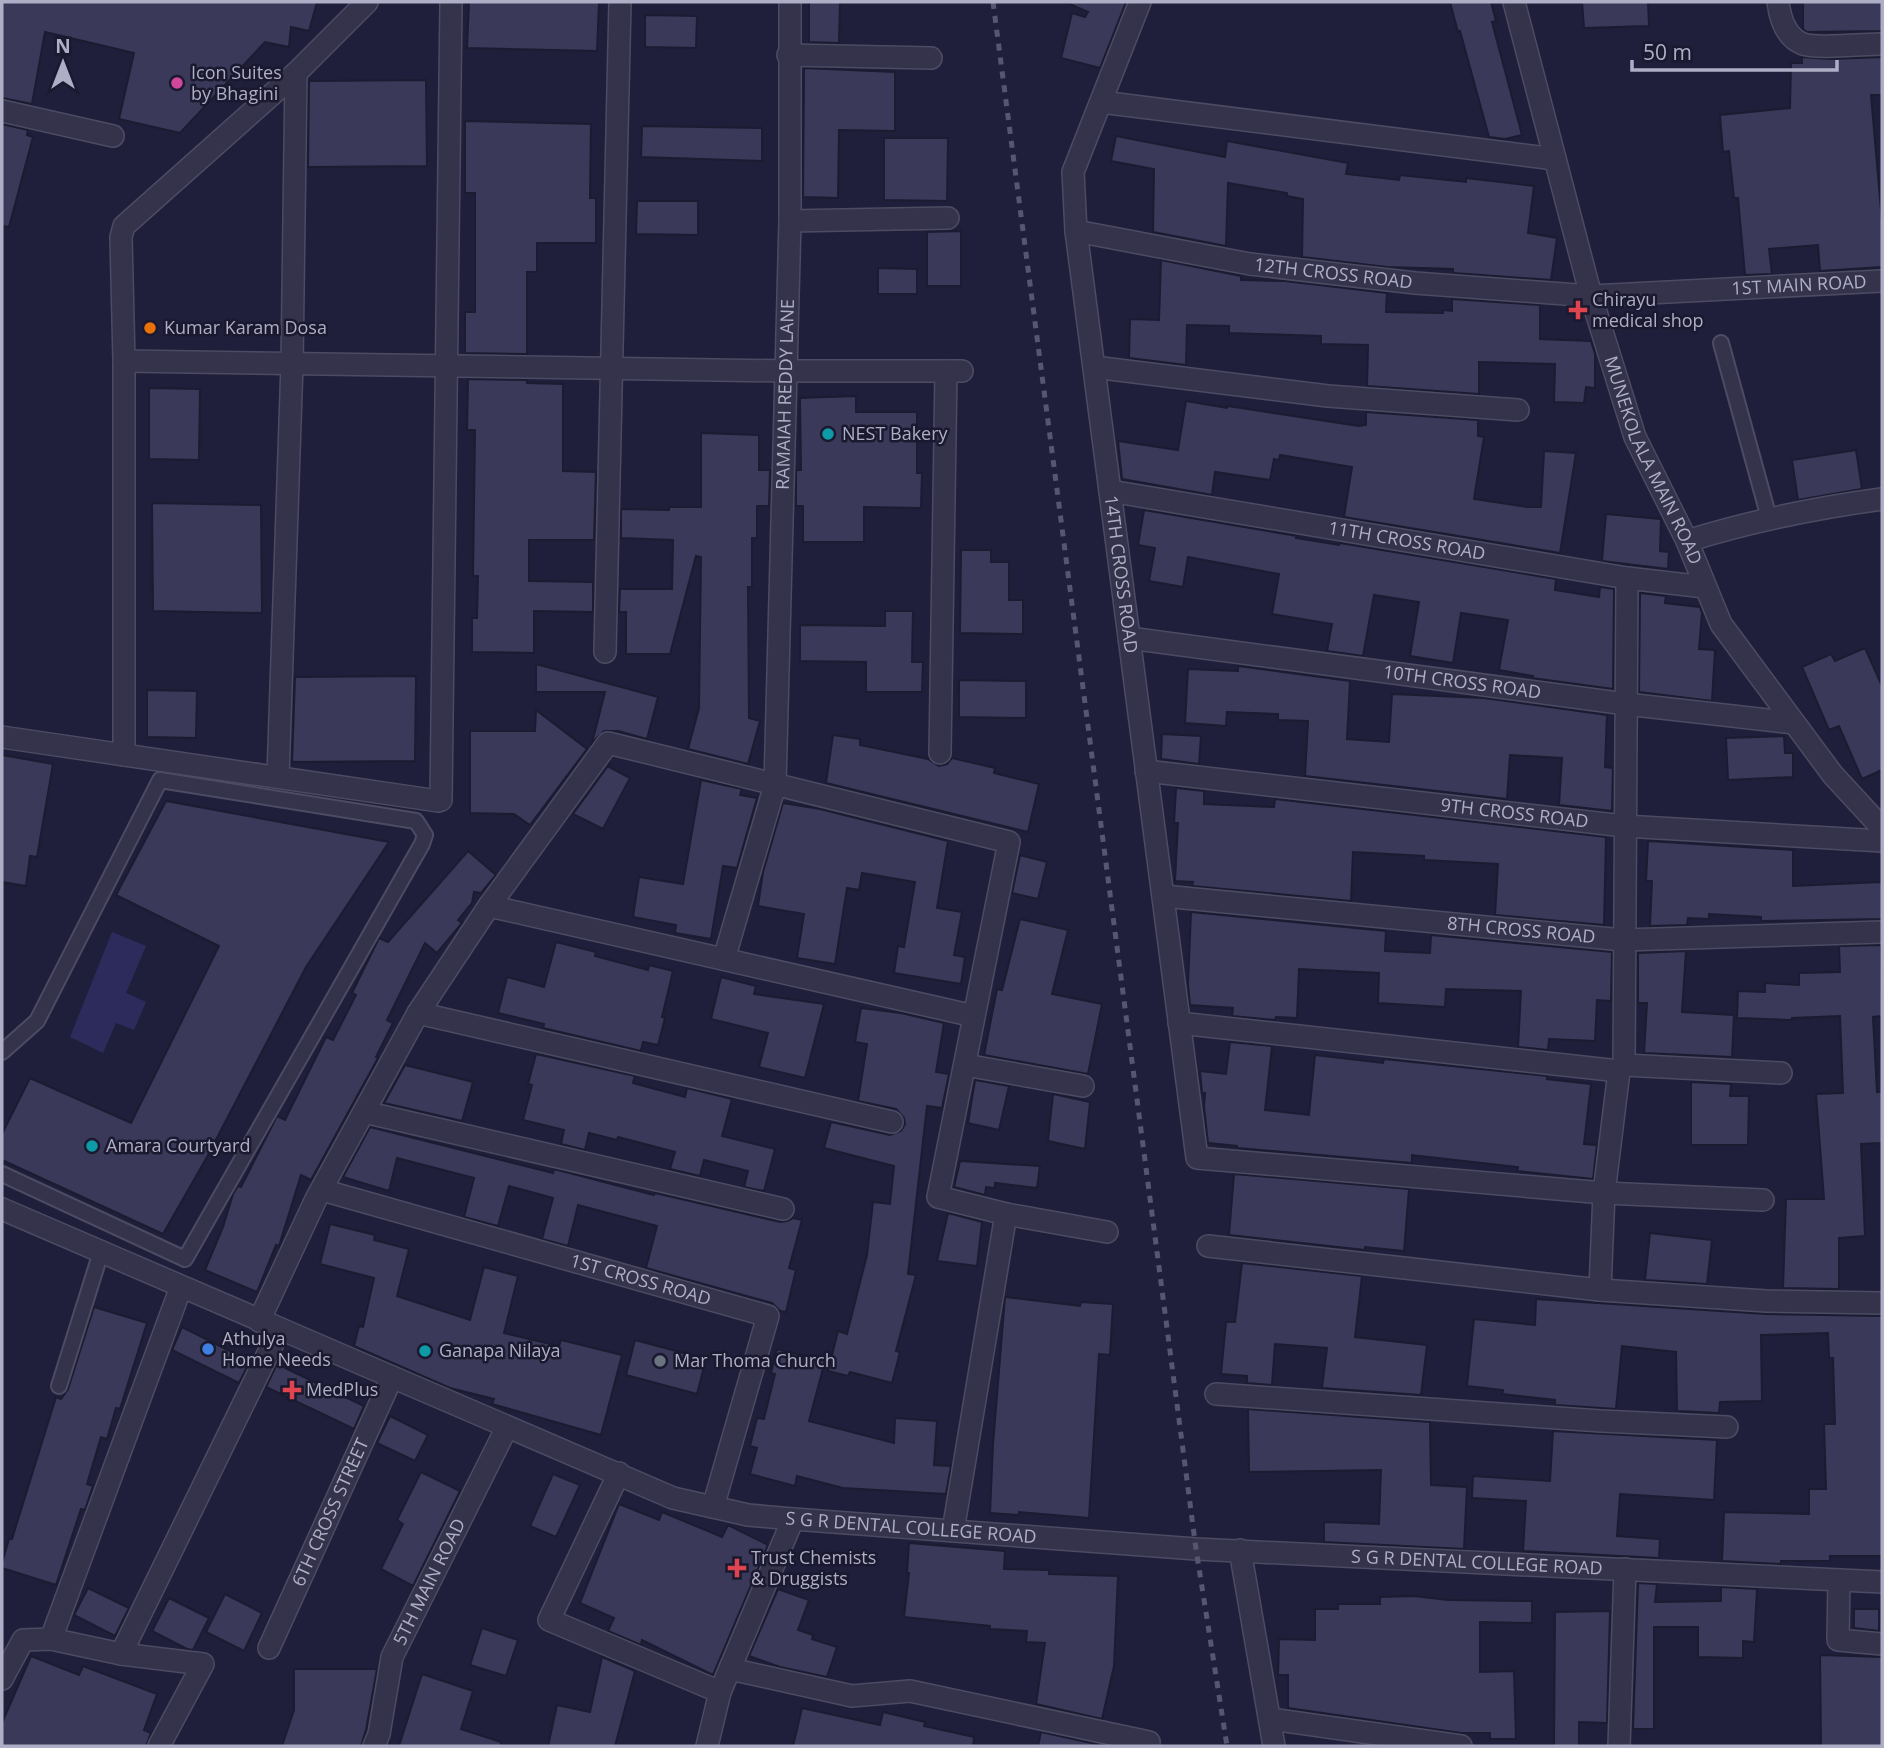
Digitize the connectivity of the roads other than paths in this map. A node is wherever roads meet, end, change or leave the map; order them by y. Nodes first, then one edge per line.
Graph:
1 (368, 2) edge
2 (451, 2) edge
3 (620, 2) edge
4 (790, 2) edge
5 (1140, 2) edge
6 (1514, 2) edge
7 (1778, 2) edge
8 (1882, 44) edge
9 (788, 55) junction
10 (931, 58) dead end
11 (296, 73) junction
12 (1101, 102) junction
13 (2, 111) edge
14 (113, 136) dead end
15 (1555, 159) junction
16 (948, 218) dead end
17 (790, 220) junction
18 (1076, 232) junction
19 (1882, 281) edge
20 (1591, 296) junction
21 (1721, 343) dead end
22 (124, 361) junction
23 (292, 364) junction
24 (447, 367) junction
25 (1094, 367) junction
26 (611, 369) junction
27 (787, 371) junction
28 (1518, 410) dead end
29 (1110, 491) junction
30 (1882, 499) edge
31 (1769, 517) junction
32 (1687, 541) junction
33 (1627, 578) junction
34 (1705, 587) junction
35 (1129, 638) junction
36 (605, 652) dead end
37 (1626, 704) junction
38 (1794, 723) junction
39 (2, 737) edge
40 (940, 753) dead end
41 (124, 755) junction
42 (1146, 771) junction
43 (278, 776) junction
44 (775, 785) junction
45 (1624, 826) junction
46 (1882, 828) edge
47 (1882, 841) edge
48 (1163, 896) junction
49 (489, 906) junction
50 (1882, 932) edge
51 (1623, 940) junction
52 (723, 959) junction
53 (418, 1013) junction
54 (974, 1016) junction
55 (1179, 1023) junction
56 (2, 1052) edge
57 (965, 1065) junction
58 (1622, 1068) junction
59 (1781, 1073) dead end
60 (1083, 1086) dead end
61 (364, 1112) junction
62 (892, 1122) dead end
63 (2, 1174) edge
64 (322, 1190) junction
65 (1604, 1193) junction
66 (1763, 1200) dead end
67 (2, 1209) edge
68 (783, 1209) dead end
69 (1006, 1214) junction
70 (1107, 1232) dead end
71 (1208, 1246) dead end
72 (101, 1252) junction
73 (181, 1287) junction
74 (1601, 1290) junction
75 (1882, 1303) edge
76 (259, 1321) junction
77 (280, 1329) junction
78 (392, 1377) junction
79 (59, 1386) dead end
80 (1216, 1394) dead end
81 (507, 1427) junction
82 (1727, 1427) dead end
83 (619, 1473) junction
84 (713, 1507) junction
85 (793, 1519) junction
86 (953, 1531) junction
87 (1240, 1550) junction
88 (1625, 1569) junction
89 (1839, 1580) junction
90 (1882, 1582) edge
91 (51, 1639) junction
92 (1882, 1644) edge
93 (270, 1648) dead end
94 (121, 1654) junction
95 (730, 1669) junction
96 (2, 1679) edge
97 (720, 1692) junction
98 (1270, 1719) junction
99 (1149, 1742) dead end
100 (159, 1746) edge
101 (374, 1746) edge
102 (707, 1746) edge
103 (1274, 1746) edge
104 (1461, 1746) edge
105 (1619, 1746) edge

1 - 11 street
2 - 24 street
3 - 26 street
4 - 9 street, RAMAIAH REDDY LANE
5 - 12 street, 14TH CROSS ROAD
6 - 15 street, MUNEKOLALA MAIN ROAD
7 - 8 street
9 - 10 street
9 - 17 street, RAMAIAH REDDY LANE
11 - 22 street
11 - 23 street
12 - 15 street
12 - 18 street, 14TH CROSS ROAD
13 - 14 street
15 - 20 street, MUNEKOLALA MAIN ROAD
16 - 17 street
17 - 27 street, RAMAIAH REDDY LANE
18 - 20 street, 12TH CROSS ROAD
18 - 25 street, 14TH CROSS ROAD
19 - 20 street, 1ST MAIN ROAD
20 - 32 street, MUNEKOLALA MAIN ROAD
21 - 31 lane
22 - 23 street
22 - 41 street
23 - 24 street
23 - 43 street
24 - 26 street
24 - 43 street
25 - 28 street
25 - 29 street, 14TH CROSS ROAD
26 - 27 street
26 - 36 street
27 - 40 street
27 - 44 street, RAMAIAH REDDY LANE
29 - 33 street, 11TH CROSS ROAD
29 - 35 street, 14TH CROSS ROAD
30 - 31 street
31 - 32 street
32 - 34 street, MUNEKOLALA MAIN ROAD
33 - 34 street, 11TH CROSS ROAD
33 - 37 street
34 - 38 street, MUNEKOLALA MAIN ROAD
35 - 37 street, 10TH CROSS ROAD
35 - 42 street, 14TH CROSS ROAD
37 - 38 street, 10TH CROSS ROAD
37 - 45 street
38 - 46 street, MUNEKOLALA MAIN ROAD
39 - 41 street
41 - 43 street
42 - 45 street, 9TH CROSS ROAD
42 - 48 street, 14TH CROSS ROAD
44 - 49 street
44 - 52 street, RAMAIAH REDDY LANE
44 - 54 street
45 - 47 street, 9TH CROSS ROAD
45 - 51 street
48 - 51 street, 8TH CROSS ROAD
48 - 55 street, 14TH CROSS ROAD
49 - 52 street
49 - 53 street
50 - 51 street, 8TH CROSS ROAD
51 - 58 street
52 - 54 street
53 - 61 street
53 - 62 street
54 - 57 street
55 - 58 street
55 - 65 street, 14TH CROSS ROAD
56 - 63 lane
57 - 60 street
57 - 69 street
58 - 59 street
58 - 65 street
61 - 64 street
61 - 68 street
64 - 76 street
64 - 84 street, 1ST CROSS ROAD
65 - 66 street
65 - 74 street
67 - 72 street, S G R DENTAL COLLEGE ROAD
69 - 70 street
69 - 86 street
71 - 74 street
72 - 73 street, S G R DENTAL COLLEGE ROAD
72 - 79 lane
73 - 76 street, S G R DENTAL COLLEGE ROAD
73 - 91 street
74 - 75 street
76 - 77 street, S G R DENTAL COLLEGE ROAD
77 - 78 street, S G R DENTAL COLLEGE ROAD
77 - 94 street
78 - 81 street, S G R DENTAL COLLEGE ROAD
78 - 93 street, 6TH CROSS STREET
80 - 82 street
81 - 83 street, S G R DENTAL COLLEGE ROAD
81 - 101 street, 5TH MAIN ROAD
83 - 84 street, S G R DENTAL COLLEGE ROAD
83 - 97 street
84 - 85 street, S G R DENTAL COLLEGE ROAD
85 - 86 street, S G R DENTAL COLLEGE ROAD
85 - 95 street
86 - 87 street, S G R DENTAL COLLEGE ROAD
87 - 88 street, S G R DENTAL COLLEGE ROAD
87 - 98 street
88 - 89 street, S G R DENTAL COLLEGE ROAD
88 - 105 street
89 - 90 street, S G R DENTAL COLLEGE ROAD
89 - 92 street
91 - 94 street
91 - 96 street
94 - 100 street
95 - 97 street
95 - 99 street
97 - 102 street
98 - 103 street
98 - 104 street

